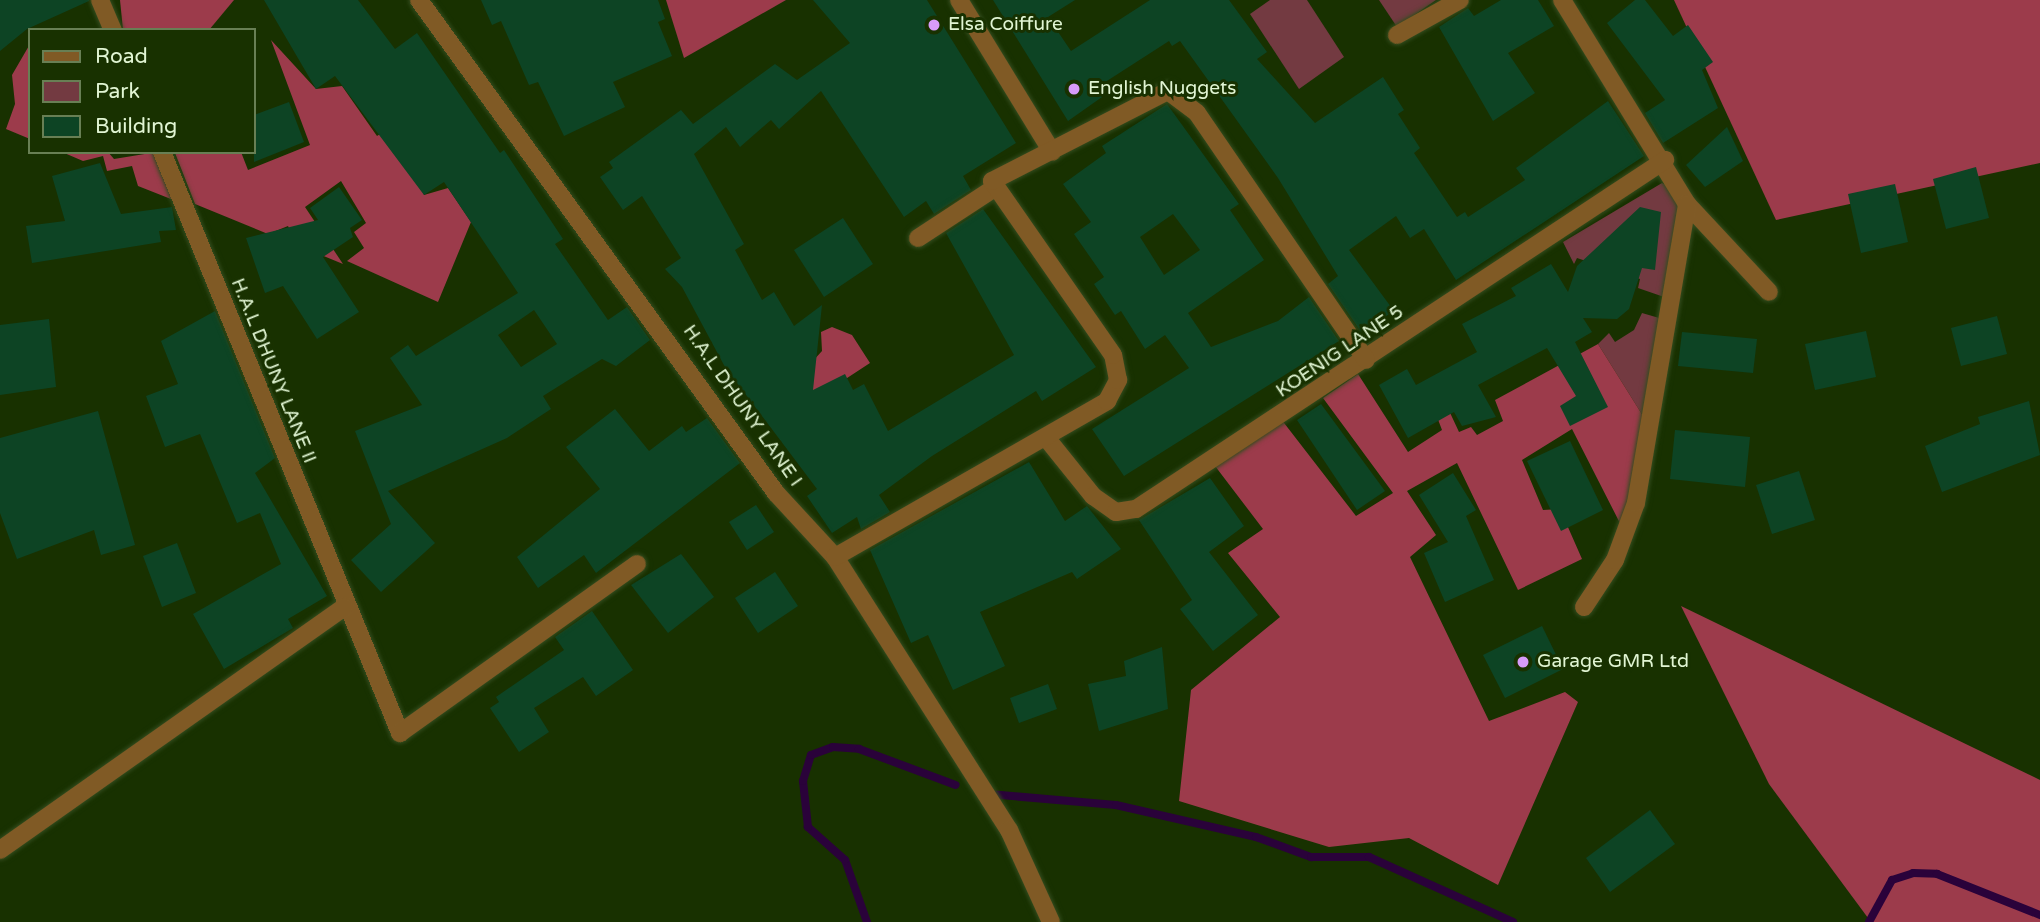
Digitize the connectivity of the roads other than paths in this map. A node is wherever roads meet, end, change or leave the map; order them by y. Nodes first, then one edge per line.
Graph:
1 (100, 0) edge
2 (419, 0) edge
3 (959, 0) edge
4 (1460, 0) edge
5 (1562, 0) edge
6 (112, 28) edge
7 (1397, 35) dead end
8 (1052, 152) junction
9 (163, 154) edge
10 (1665, 160) junction
11 (996, 187) junction
12 (1688, 204) junction
13 (918, 238) dead end
14 (1769, 292) dead end
15 (1366, 360) junction
16 (1048, 440) junction
17 (835, 557) junction
18 (637, 564) dead end
19 (344, 607) junction
20 (1584, 607) dead end
21 (0, 850) edge
22 (1051, 922) edge

1 - 6 street
2 - 17 street, H.A.L DHUNY LANE I
3 - 8 street
4 - 7 street
5 - 10 street
8 - 11 street
8 - 15 street
9 - 19 street, H.A.L DHUNY LANE II
10 - 12 street
10 - 15 street, KOENIG LANE 5
11 - 13 street
11 - 16 street
12 - 14 street
12 - 20 street
15 - 16 street, KOENIG LANE 5
16 - 17 street
17 - 22 street, H.A.L DHUNY LANE I
18 - 19 street, H.A.L DHUNY LANE II
19 - 21 street

